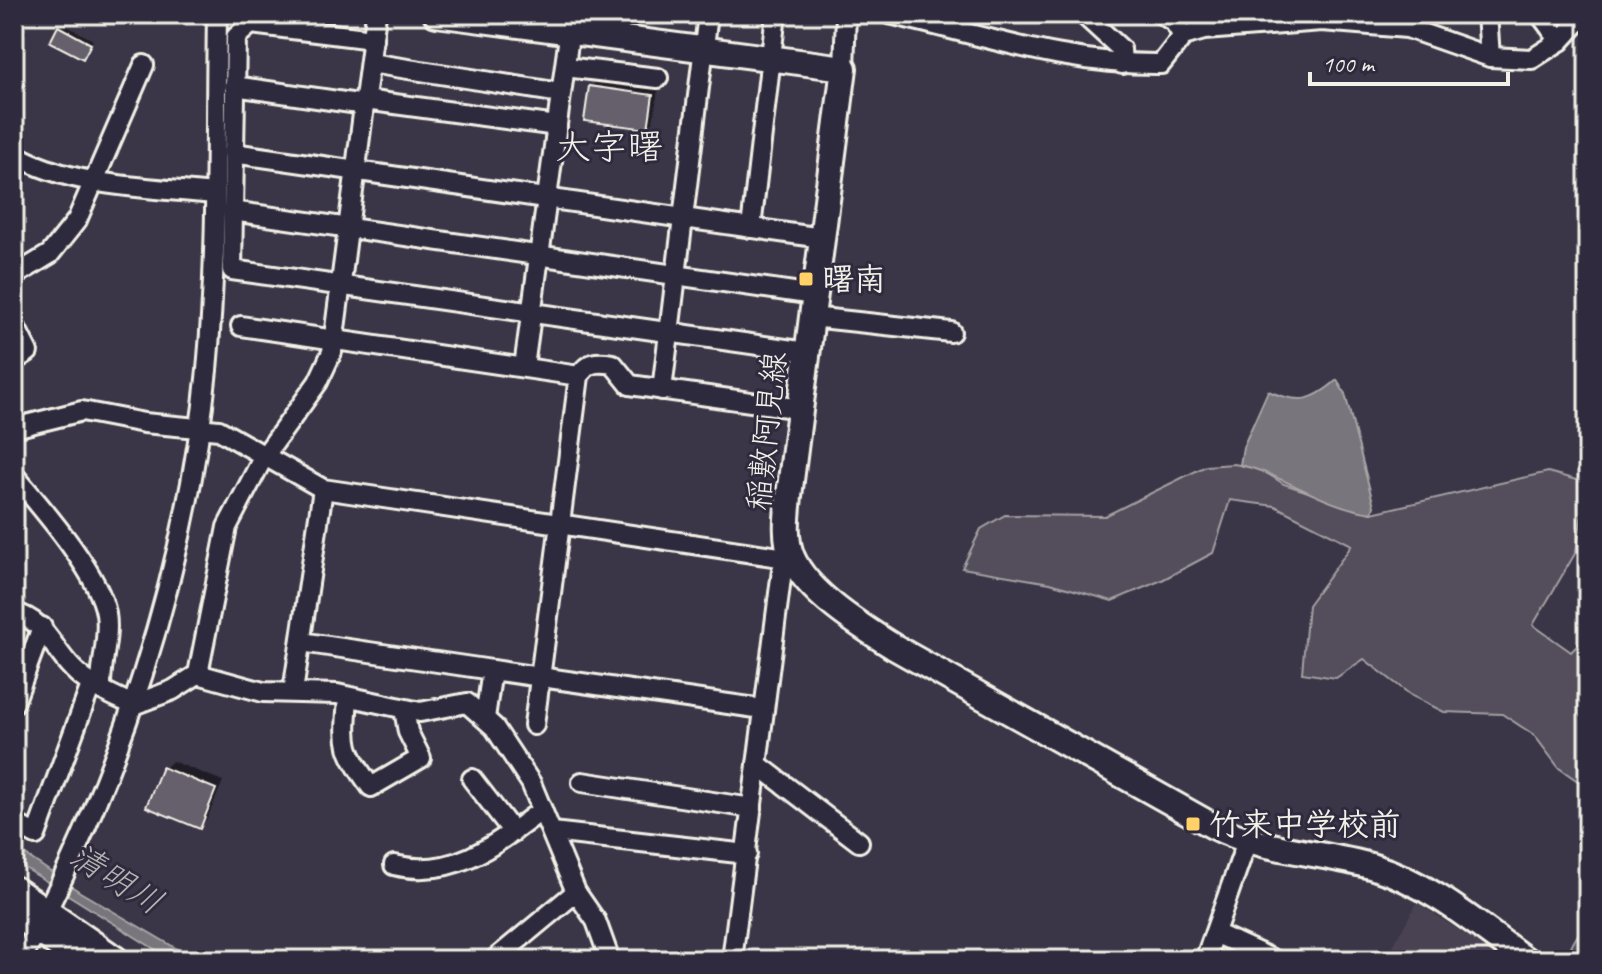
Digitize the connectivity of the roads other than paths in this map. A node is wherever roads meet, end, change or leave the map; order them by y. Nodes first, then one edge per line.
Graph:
1 (217, 14) edge
2 (376, 14) edge
3 (436, 14) edge
4 (708, 14) edge
5 (776, 14) edge
6 (846, 14) edge
7 (889, 14) edge
8 (1083, 14) edge
9 (1162, 14) edge
10 (1487, 14) edge
11 (1540, 14) edge
12 (1585, 14) edge
13 (1343, 17) edge
14 (1279, 18) edge
15 (1409, 21) edge
16 (571, 24) edge
17 (1183, 36) junction
18 (373, 39) junction
19 (1560, 41) junction
20 (704, 50) junction
21 (1490, 57) junction
22 (771, 59) junction
23 (370, 63) junction
24 (1122, 64) junction
25 (144, 65) dead end
26 (565, 67) junction
27 (844, 68) junction
28 (658, 78) dead end
29 (234, 86) junction
30 (561, 93) junction
31 (365, 102) junction
32 (557, 126) junction
33 (233, 153) junction
34 (14, 154) edge
35 (356, 171) junction
36 (95, 181) junction
37 (214, 194) junction
38 (547, 199) junction
39 (232, 211) junction
40 (683, 218) junction
41 (349, 228) junction
42 (751, 228) junction
43 (822, 238) junction
44 (540, 255) junction
45 (676, 275) junction
46 (14, 276) edge
47 (341, 285) junction
48 (812, 306) junction
49 (533, 313) junction
50 (14, 324) edge
51 (241, 326) dead end
52 (669, 332) junction
53 (951, 332) dead end
54 (334, 342) junction
55 (807, 352) junction
56 (14, 361) edge
57 (524, 367) junction
58 (579, 376) junction
59 (662, 390) junction
60 (801, 409) junction
61 (199, 427) junction
62 (14, 428) edge
63 (263, 458) junction
64 (14, 475) edge
65 (323, 489) junction
66 (559, 526) junction
67 (793, 559) junction
68 (14, 613) edge
69 (42, 627) junction
70 (301, 642) junction
71 (492, 670) junction
72 (198, 674) junction
73 (538, 677) junction
74 (96, 687) junction
75 (293, 692) junction
76 (348, 697) junction
77 (14, 703) edge
78 (133, 705) junction
79 (404, 709) junction
80 (763, 709) junction
81 (485, 718) junction
82 (534, 725) dead end
83 (757, 764) junction
84 (472, 779) dead end
85 (582, 782) dead end
86 (752, 808) junction
87 (542, 810) junction
88 (14, 823) edge
89 (513, 832) junction
90 (552, 832) junction
91 (1247, 841) junction
92 (859, 842) dead end
93 (747, 854) junction
94 (394, 865) dead end
95 (14, 890) edge
96 (576, 892) junction
97 (14, 912) edge
98 (45, 915) junction
99 (1215, 933) junction
100 (21, 960) edge
101 (81, 960) edge
102 (115, 960) edge
103 (494, 960) edge
104 (610, 960) edge
105 (732, 960) edge
106 (1205, 960) edge
107 (1274, 960) edge
108 (1526, 960) edge

1 - 37 street
2 - 18 street
3 - 16 main road
4 - 20 street
5 - 22 street
6 - 27 street
7 - 24 street
8 - 24 street
9 - 17 street
10 - 21 street
11 - 19 street
12 - 19 street
13 - 14 street
13 - 15 street
14 - 17 street
15 - 21 street
16 - 20 main road
16 - 26 street
17 - 24 street
18 - 23 street
18 - 29 street
19 - 21 street
20 - 22 main road
20 - 40 street
22 - 27 main road
22 - 42 street
23 - 30 street
23 - 31 street
25 - 36 street
26 - 28 street
26 - 30 street
27 - 43 main road, 稲敷阿見線
29 - 31 street
29 - 33 street
30 - 32 street
31 - 32 street
31 - 35 street
32 - 38 street
33 - 35 street
33 - 39 street
34 - 36 street
35 - 38 street
35 - 41 street
36 - 37 street
36 - 46 street
37 - 61 street
38 - 40 street
38 - 44 street
39 - 41 street
39 - 47 street
40 - 42 street
40 - 45 street
41 - 44 street
41 - 47 street
42 - 43 street
43 - 48 main road, 稲敷阿見線
44 - 45 street
44 - 49 street
45 - 48 street
45 - 52 street
47 - 49 street
47 - 54 street
48 - 53 street
48 - 55 main road, 稲敷阿見線
49 - 52 street
49 - 57 street
50 - 56 street
51 - 54 street
52 - 55 street
52 - 59 street
54 - 57 street
54 - 63 street
55 - 60 main road, 稲敷阿見線
57 - 58 street
58 - 59 street
58 - 66 street
59 - 60 street
60 - 67 main road, 稲敷阿見線
61 - 62 street
61 - 63 street
61 - 78 street
63 - 65 street
63 - 72 street
64 - 74 street
65 - 66 street
65 - 70 street
66 - 67 street
66 - 73 street
67 - 80 street
67 - 91 main road
68 - 69 street
69 - 74 street
69 - 77 street
70 - 71 street
70 - 75 street
71 - 73 street
71 - 81 street
72 - 75 street
72 - 78 street
73 - 80 street
73 - 82 street
74 - 78 street
74 - 88 street
75 - 76 street
76 - 79 street
76 - 79 street
78 - 98 street
79 - 81 street
80 - 83 street
81 - 87 street
83 - 86 street
83 - 92 street
84 - 89 street
85 - 86 street
86 - 93 street
87 - 89 street
87 - 90 street
89 - 94 street
90 - 93 street
90 - 96 street
91 - 99 street
91 - 108 main road
93 - 105 street
95 - 98 highway
96 - 103 street
96 - 104 street
97 - 98 highway
98 - 100 street
98 - 101 highway
98 - 102 highway
99 - 106 street
99 - 107 street

